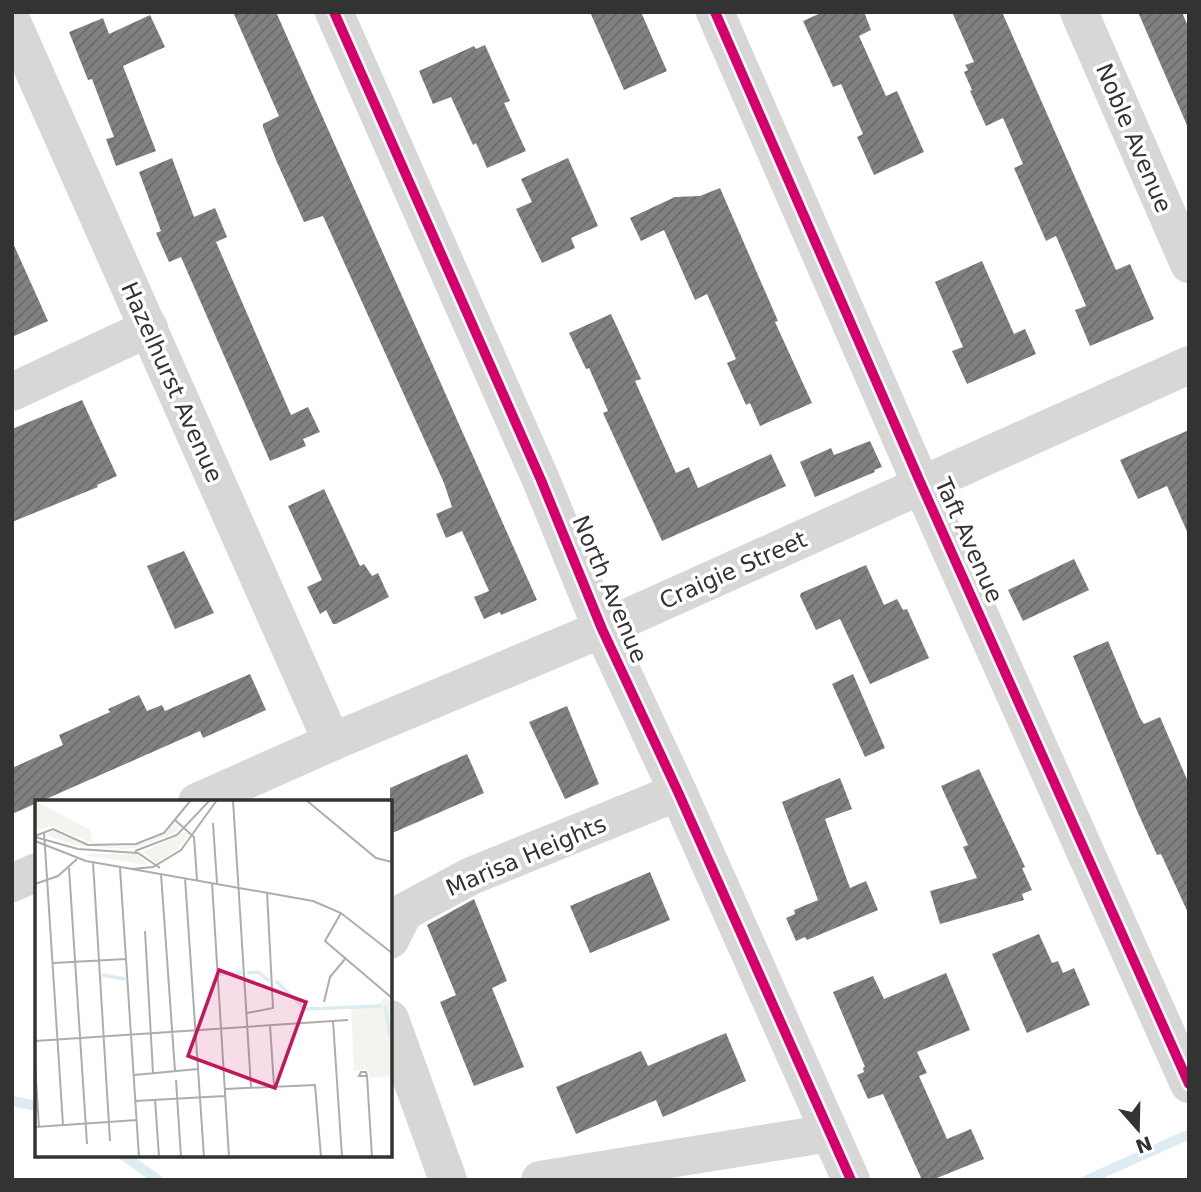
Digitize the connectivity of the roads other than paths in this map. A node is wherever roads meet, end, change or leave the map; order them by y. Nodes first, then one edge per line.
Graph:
1 (29, 12) edge
2 (334, 12) edge
3 (715, 12) edge
4 (1079, 12) edge
5 (12, 21) edge
6 (1189, 264) edge
7 (149, 328) junction
8 (1189, 365) edge
9 (12, 392) edge
10 (921, 484) junction
11 (603, 629) junction
12 (332, 742) junction
13 (678, 792) junction
14 (202, 800) edge
15 (35, 873) edge
16 (12, 883) edge
17 (392, 936) edge
18 (392, 1026) edge
19 (1189, 1084) edge
20 (830, 1133) junction
21 (448, 1180) edge
22 (540, 1180) edge
23 (851, 1180) edge

1 - 5 street
2 - 11 street, North Avenue
3 - 10 street, Taft Avenue
4 - 6 street, Noble Avenue
5 - 7 street, Hazelhurst Avenue
7 - 9 street
7 - 12 street, Hazelhurst Avenue
8 - 10 street, Craigie Street
10 - 11 street, Craigie Street
10 - 19 street, Taft Avenue
11 - 12 street, Craigie Street
11 - 13 street, North Avenue
12 - 14 street, Craigie Street
13 - 17 street, Marisa Heights
13 - 20 street, North Avenue
15 - 16 street
18 - 21 street
20 - 22 street
20 - 23 street, North Avenue

